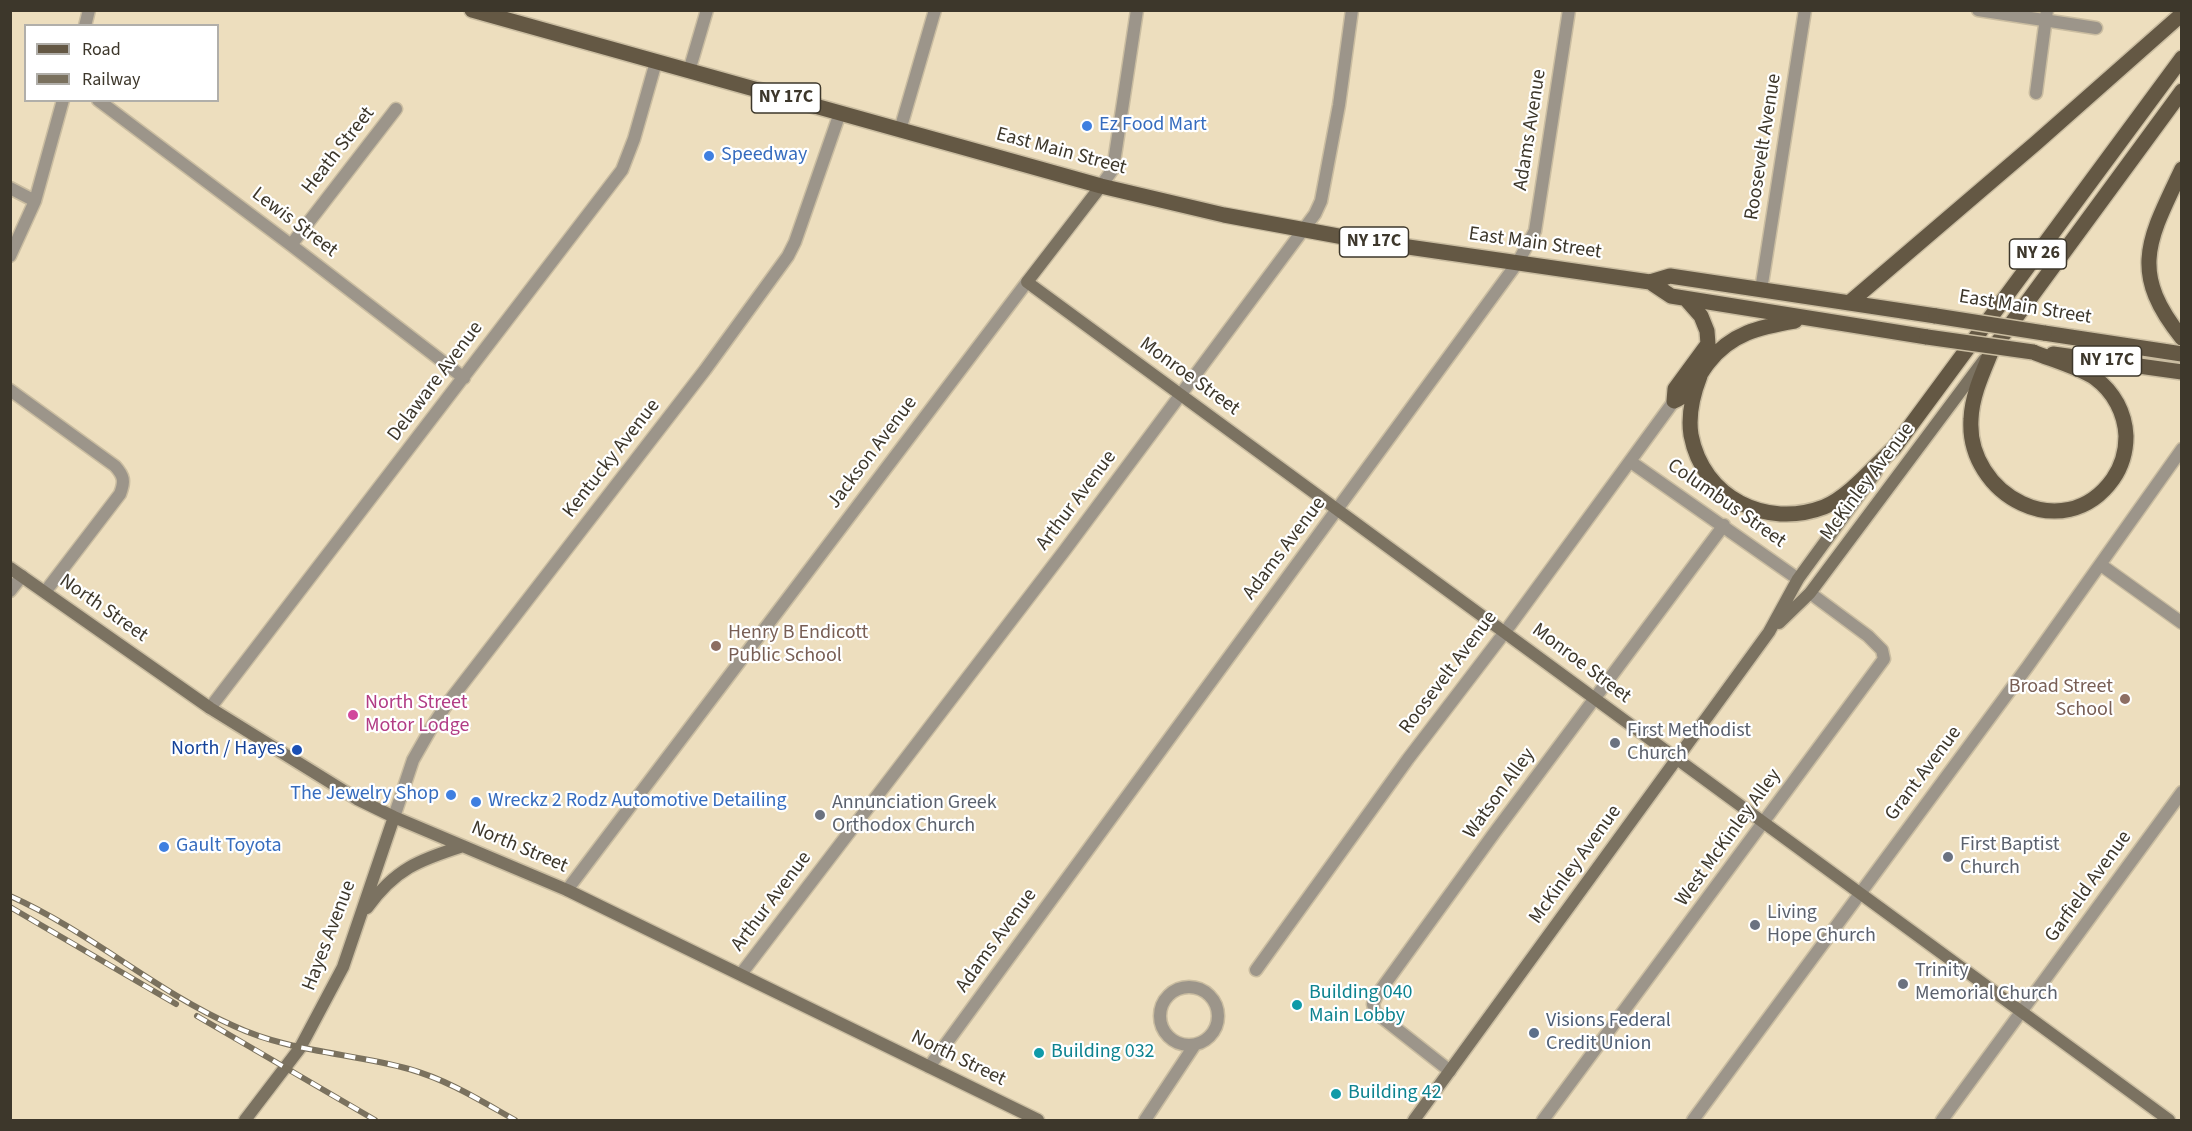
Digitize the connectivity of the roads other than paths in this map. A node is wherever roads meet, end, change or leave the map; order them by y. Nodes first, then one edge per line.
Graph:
1 (707, 10) edge
2 (935, 10) edge
3 (1137, 10) edge
4 (1352, 10) edge
5 (1569, 10) edge
6 (1805, 10) edge
7 (1978, 10) edge
8 (478, 11) edge
9 (2181, 14) edge
10 (2046, 15) edge
11 (2096, 28) dead end
12 (2181, 58) edge
13 (656, 62) junction
14 (689, 71) junction
15 (2181, 90) edge
16 (2036, 93) dead end
17 (62, 102) edge
18 (101, 102) edge
19 (396, 109) dead end
20 (840, 113) junction
21 (900, 130) junction
22 (2181, 169) edge
23 (1101, 186) junction
24 (10, 188) edge
25 (35, 201) junction
26 (1305, 230) junction
27 (291, 245) junction
28 (10, 256) edge
29 (1518, 262) junction
30 (1027, 282) junction
31 (1650, 282) junction
32 (1761, 290) junction
33 (1686, 298) junction
34 (1849, 303) junction
35 (1806, 319) junction
36 (2181, 338) edge
37 (1992, 350) junction
38 (2033, 351) junction
39 (2181, 354) edge
40 (2181, 372) edge
41 (1700, 376) junction
42 (464, 378) junction
43 (10, 390) edge
44 (1181, 395) junction
45 (1674, 401) junction
46 (1894, 448) junction
47 (2181, 449) edge
48 (1631, 462) junction
49 (1338, 510) junction
50 (1724, 525) junction
51 (2101, 566) junction
52 (10, 568) edge
53 (22, 576) junction
54 (1798, 579) junction
55 (10, 591) edge
56 (45, 592) junction
57 (1810, 593) junction
58 (2181, 623) edge
59 (1505, 632) junction
60 (1769, 632) junction
61 (1595, 698) junction
62 (210, 708) junction
63 (1677, 760) junction
64 (2181, 792) edge
65 (394, 817) junction
66 (1763, 825) junction
67 (463, 846) junction
68 (567, 890) junction
69 (1860, 892) junction
70 (360, 919) junction
71 (1256, 970) dead end
72 (741, 974) junction
73 (2023, 1011) junction
74 (1194, 1046) junction
75 (929, 1067) junction
76 (1450, 1071) junction
77 (245, 1120) edge
78 (1038, 1120) edge
79 (1145, 1120) edge
80 (1414, 1120) edge
81 (1543, 1120) edge
82 (1693, 1120) edge
83 (1942, 1120) edge
84 (2169, 1120) edge

1 - 14 street
2 - 21 street
3 - 23 street, Jackson Avenue
4 - 26 street, Arthur Avenue
5 - 29 street, Adams Avenue
6 - 32 street, Roosevelt Avenue
7 - 10 street
8 - 13 main road, East Main Street / NY 17C
9 - 34 main road
10 - 11 street
10 - 16 street
12 - 46 main road, NY 26
13 - 14 main road, East Main Street / NY 17C
13 - 42 street, Delaware Avenue
14 - 20 main road, East Main Street / NY 17C
15 - 37 main road
17 - 25 street
18 - 27 street, Lewis Street
19 - 27 street, Heath Street
20 - 21 main road, East Main Street / NY 17C
20 - 65 street, Kentucky Avenue
21 - 23 main road, East Main Street / NY 17C
22 - 36 main road
23 - 26 main road, East Main Street / NY 17C
23 - 30 street, Jackson Avenue
24 - 25 street
25 - 28 street
26 - 29 main road, East Main Street / NY 17C
26 - 44 street, Arthur Avenue
27 - 42 street, Lewis Street
29 - 31 main road, East Main Street / NY 17C
29 - 49 street, Adams Avenue
30 - 44 street, Monroe Street
30 - 68 street, Jackson Avenue
31 - 32 main road, East Main Street / NY 17C
31 - 33 main road, East Main Street / NY 17C
32 - 34 main road, East Main Street / NY 17C
33 - 35 main road, East Main Street / NY 17C
33 - 45 main road
34 - 39 main road, East Main Street / NY 17C, bridge
35 - 38 main road, East Main Street / NY 17C, bridge
35 - 41 main road, NY 26
37 - 38 main road
37 - 57 street, McKinley Avenue
38 - 40 main road, East Main Street / NY 17C
41 - 45 main road
41 - 46 main road, NY 26
42 - 62 street, Delaware Avenue
43 - 56 street
44 - 49 street, Monroe Street
44 - 72 street, Arthur Avenue
45 - 48 street, Roosevelt Avenue
46 - 54 street, McKinley Avenue
47 - 51 street, Grant Avenue
48 - 50 street, Columbus Street
48 - 59 street, Roosevelt Avenue
49 - 59 street, Monroe Street
49 - 75 street, Adams Avenue
50 - 54 street, Columbus Street
50 - 61 street, Watson Alley
51 - 58 street
51 - 69 street, Grant Avenue
52 - 53 street, North Street
53 - 55 street
53 - 56 street, North Street
54 - 60 street, McKinley Avenue
56 - 62 street, North Street
57 - 60 street, McKinley Avenue
57 - 66 street, West McKinley Alley
59 - 61 street, Monroe Street
59 - 71 street, Roosevelt Avenue
60 - 63 street, McKinley Avenue
61 - 63 street, Monroe Street
61 - 76 street, Watson Alley
62 - 65 street, North Street
63 - 66 street, Monroe Street
63 - 76 street, McKinley Avenue
64 - 73 street, Garfield Avenue
65 - 67 street, North Street
65 - 70 street, Hayes Avenue
66 - 69 street, Monroe Street
66 - 81 street, West McKinley Alley
67 - 68 street, North Street
67 - 70 street
68 - 72 street, North Street
69 - 73 street, Monroe Street
69 - 82 street, Grant Avenue
70 - 77 street, Hayes Avenue
72 - 75 street, North Street
73 - 83 street, Garfield Avenue
73 - 84 street, Monroe Street
74 - 74 street
74 - 79 street
75 - 78 street, North Street
76 - 80 street, McKinley Avenue

